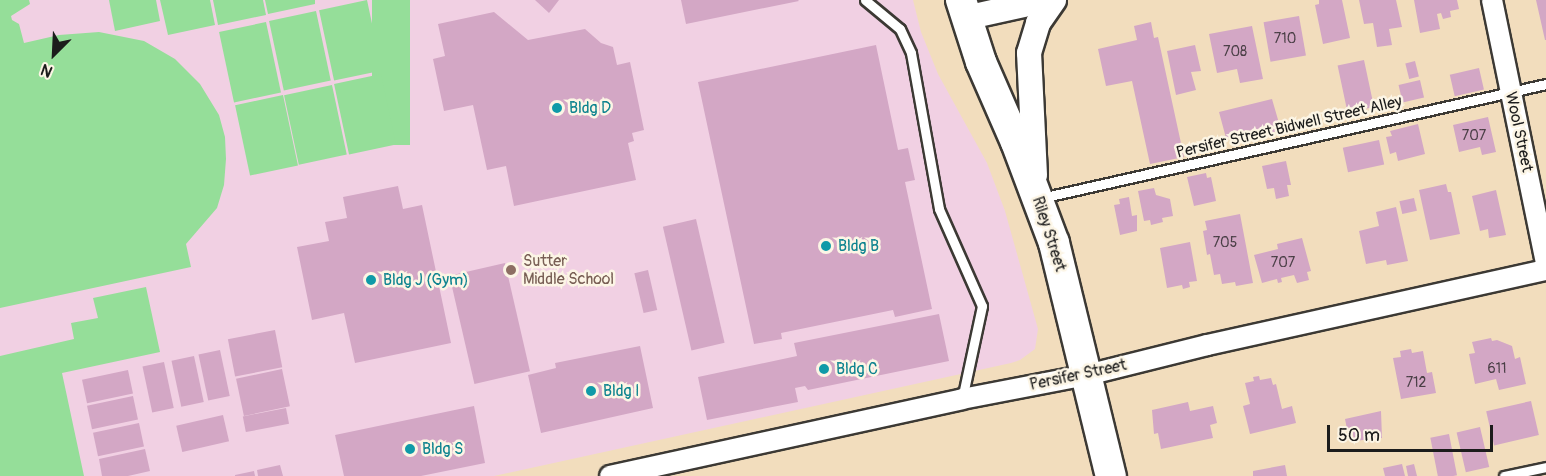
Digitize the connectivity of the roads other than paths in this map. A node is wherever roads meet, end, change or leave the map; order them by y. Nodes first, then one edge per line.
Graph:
1 (865, 0) edge
2 (1046, 0) edge
3 (1054, 0) edge
4 (1492, 0) edge
5 (963, 9) edge
6 (1546, 84) edge
7 (1510, 92) junction
8 (1037, 196) junction
9 (1546, 264) edge
10 (1546, 270) edge
11 (1087, 375) junction
12 (962, 399) junction
13 (1546, 467) edge
14 (618, 475) edge
15 (1111, 476) edge
16 (1504, 476) edge

1 - 12 lane
2 - 5 street
3 - 8 street
4 - 7 street, Wool Street
5 - 8 main road, Riley Street
6 - 7 lane, Persifer Street Bidwell Street Alley
7 - 8 lane, Persifer Street Bidwell Street Alley
7 - 9 street, Wool Street
8 - 11 main road, Riley Street
10 - 11 street, Persifer Street
11 - 12 street, Persifer Street
11 - 15 main road, Riley Street
12 - 14 street, Persifer Street
13 - 16 lane

